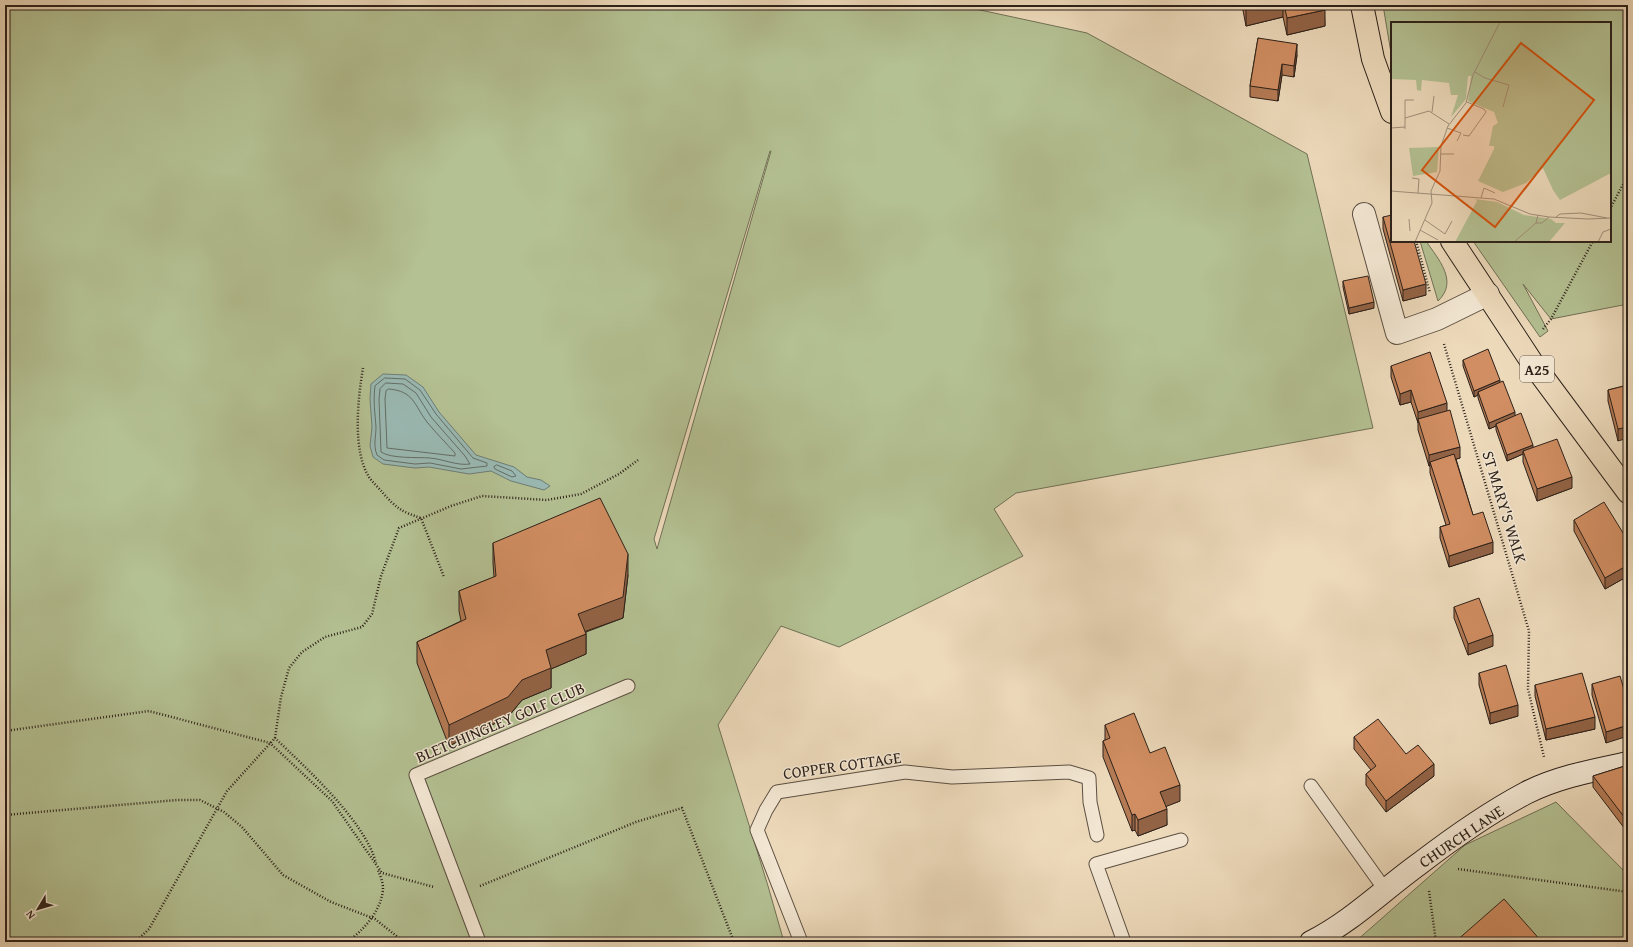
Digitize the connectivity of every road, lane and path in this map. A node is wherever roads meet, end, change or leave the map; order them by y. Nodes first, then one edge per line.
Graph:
1 (1362, 5) edge
2 (1391, 109) edge
3 (1628, 176) edge
4 (1611, 207) edge
5 (1364, 214) dead end
6 (1416, 242) edge
7 (1453, 242) edge
8 (1592, 242) edge
9 (1488, 294) junction
10 (1437, 319) junction
11 (1525, 351) junction
12 (363, 368) dead end
13 (638, 460) dead end
14 (1628, 492) edge
15 (421, 518) junction
16 (444, 577) dead end
17 (628, 686) dead end
18 (274, 738) junction
19 (1628, 763) edge
20 (1550, 784) junction
21 (1311, 786) dead end
22 (217, 808) junction
23 (5, 815) edge
24 (1097, 835) dead end
25 (1181, 840) dead end
26 (1455, 869) dead end
27 (1428, 888) dead end
28 (1386, 891) junction
29 (1628, 892) edge
30 (371, 918) junction
31 (135, 942) edge
32 (347, 942) edge
33 (404, 942) edge
34 (479, 942) edge
35 (801, 942) edge
36 (1124, 942) edge
37 (1311, 942) edge
38 (1436, 942) edge

1 - 2 main road
3 - 4 path
5 - 10 street
6 - 10 path, ST MARY'S WALK
7 - 9 main road, A25
8 - 11 path
9 - 10 street
9 - 11 main road, A25
10 - 20 path, ST MARY'S WALK
11 - 14 main road, A25
12 - 15 path
13 - 15 path
15 - 16 path
15 - 18 path
17 - 34 lane, BLETCHINGLEY GOLF CLUB
18 - 22 path
18 - 30 path
19 - 20 street, CHURCH LANE
20 - 28 street, CHURCH LANE
21 - 28 lane
22 - 23 path
22 - 30 path
22 - 31 path
24 - 35 lane, COPPER COTTAGE
25 - 36 lane
26 - 29 path, CHURCH LANE
27 - 38 path, CHURCH LANE
28 - 37 street, CHURCH LANE
30 - 32 path
30 - 33 path

